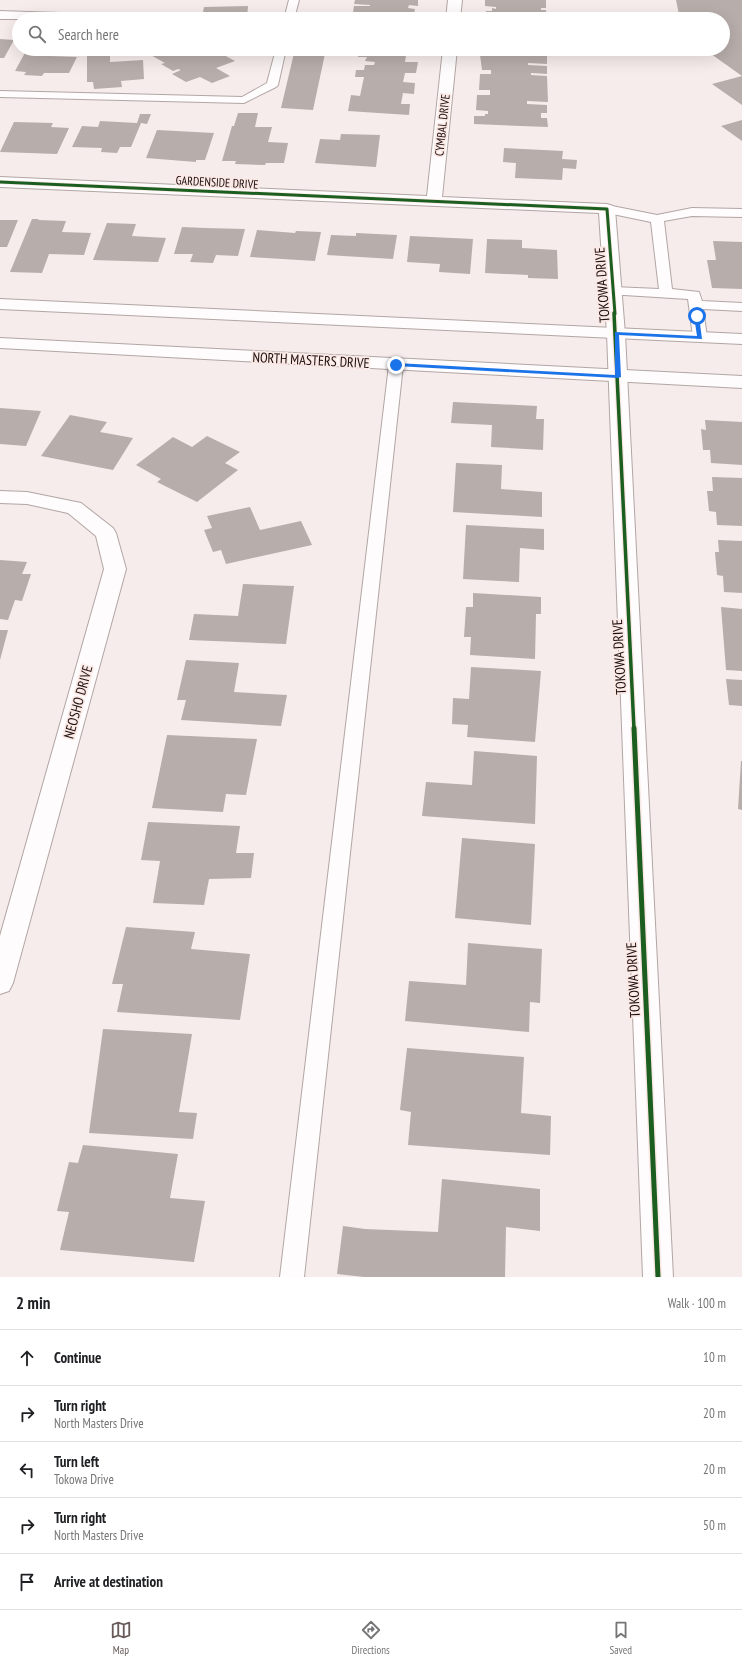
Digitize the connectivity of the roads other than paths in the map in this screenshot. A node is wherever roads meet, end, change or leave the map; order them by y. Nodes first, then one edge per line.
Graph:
1 (294, 0) edge
2 (455, 0) edge
3 (291, 12) edge
4 (454, 12) edge
5 (0, 15) edge
6 (12, 15) edge
7 (279, 56) edge
8 (449, 56) edge
9 (0, 94) edge
10 (0, 182) edge
11 (434, 201) junction
12 (607, 209) junction
13 (742, 213) edge
14 (658, 219) junction
15 (613, 291) junction
16 (666, 293) junction
17 (0, 304) edge
18 (695, 305) junction
19 (742, 307) edge
20 (616, 334) junction
21 (700, 337) junction
22 (742, 339) edge
23 (0, 343) edge
24 (396, 365) junction
25 (618, 377) junction
26 (742, 382) edge
27 (0, 497) edge
28 (0, 983) edge
29 (292, 1277) edge
30 (658, 1277) edge

1 - 3 lane
2 - 4 street
5 - 6 street
7 - 9 lane
8 - 11 street, CYMBAL DRIVE
10 - 11 street, GARDENSIDE DRIVE
11 - 12 street
12 - 14 lane
12 - 15 street, TOKOWA DRIVE
13 - 14 lane
14 - 16 lane
15 - 16 lane
15 - 20 street, TOKOWA DRIVE
16 - 18 lane
17 - 20 street
18 - 19 lane
18 - 21 lane
20 - 21 street
20 - 25 street, TOKOWA DRIVE
21 - 22 street
23 - 24 street, NORTH MASTERS DRIVE
24 - 25 street, NORTH MASTERS DRIVE
24 - 29 lane
25 - 26 street, NORTH MASTERS DRIVE
25 - 30 street, TOKOWA DRIVE
27 - 28 street, NEOSHO DRIVE

